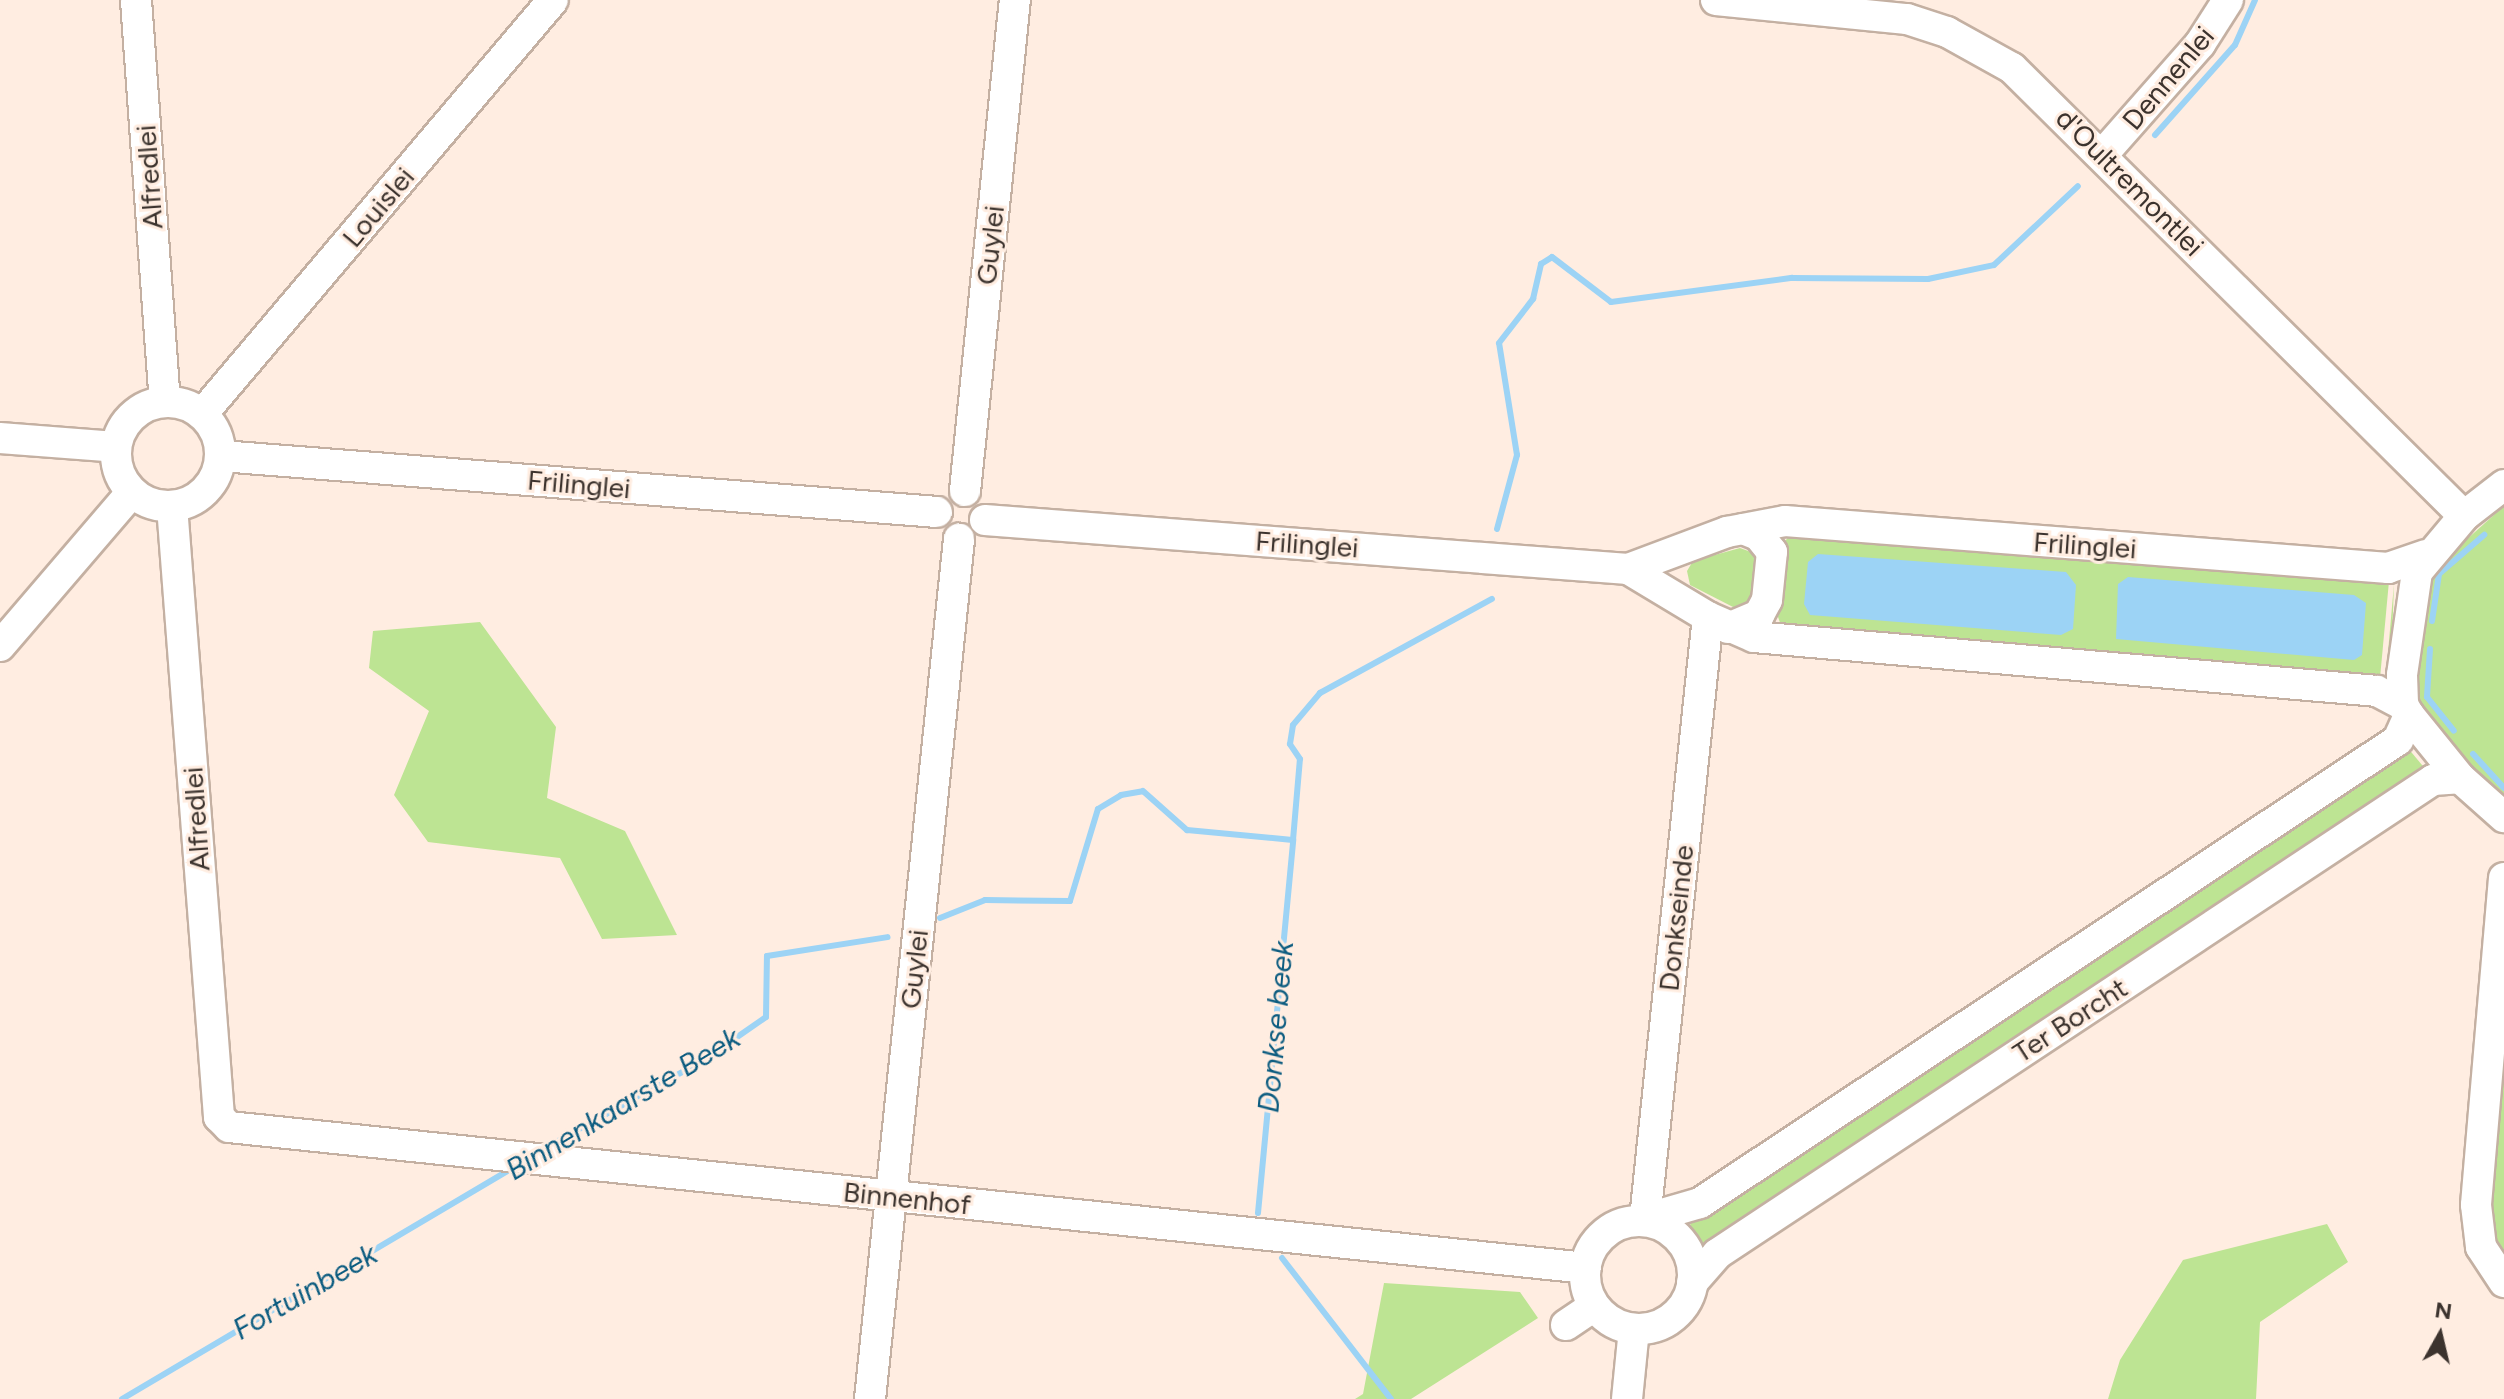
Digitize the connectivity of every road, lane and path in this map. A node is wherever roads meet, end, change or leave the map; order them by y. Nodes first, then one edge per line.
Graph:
1 (136, 0) edge
2 (553, 0) edge
3 (1015, 0) edge
4 (1716, 0) edge
5 (2228, 0) edge
6 (2103, 154) junction
7 (165, 401) junction
8 (203, 413) junction
9 (0, 438) edge
10 (116, 447) junction
11 (221, 456) junction
12 (2504, 485) edge
13 (965, 491) junction
14 (132, 492) junction
15 (172, 506) junction
16 (937, 512) junction
17 (2464, 516) junction
18 (985, 520) junction
19 (1743, 529) junction
20 (959, 539) junction
21 (2426, 555) junction
22 (1628, 569) junction
23 (1718, 623) junction
24 (0, 646) edge
25 (2406, 710) junction
26 (2460, 778) junction
27 (2502, 819) edge
28 (2504, 878) edge
29 (229, 1127) joint
30 (891, 1197) junction
31 (1645, 1219) junction
32 (1586, 1268) junction
33 (2504, 1282) edge
34 (1692, 1283) junction
35 (1594, 1306) junction
36 (1566, 1325) dead end
37 (1634, 1329) junction
38 (870, 1399) edge
39 (1627, 1399) edge

1 - 7 street, Alfredlei
2 - 8 street, Louislei
3 - 13 street, Guylei
4 - 6 street, d'Oultremontlei
5 - 6 street, Dennenlei
6 - 17 street, d'Oultremontlei
7 - 8 street
7 - 10 street
8 - 11 street
9 - 10 street
10 - 14 street
11 - 15 street
11 - 16 street, Frilinglei
12 - 17 street, Frilinglei
13 - 16 street
13 - 18 street
14 - 15 street
14 - 24 street
15 - 29 street, Alfredlei
16 - 20 street
17 - 21 street, Frilinglei
18 - 20 street
18 - 22 street, Frilinglei
19 - 21 street, Frilinglei
19 - 22 street, Frilinglei
19 - 23 street
20 - 30 street, Guylei
21 - 25 street, Frilinglei
22 - 23 street, Frilinglei
23 - 25 street, Frilinglei
23 - 31 street, Donkseinde
25 - 26 street, Frilinglei
25 - 31 street, Ter Borcht
26 - 27 street, Frilinglei
26 - 34 street, Ter Borcht
28 - 33 street
29 - 30 street, Binnenhof
30 - 32 street, Binnenhof
30 - 38 street, Guylei
31 - 32 street
31 - 34 street
32 - 35 street
34 - 37 street
35 - 36 street
35 - 37 street
37 - 39 street

